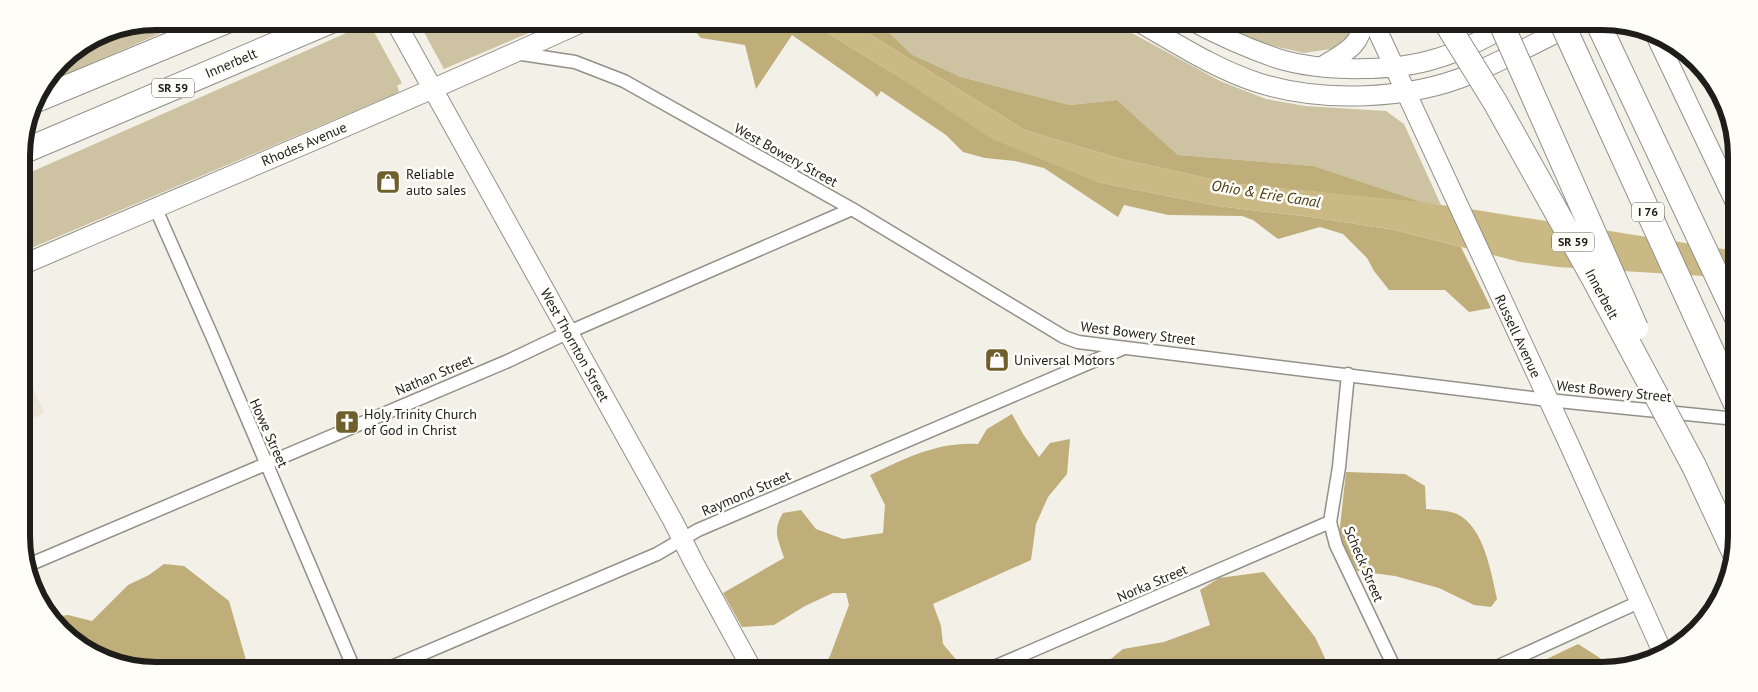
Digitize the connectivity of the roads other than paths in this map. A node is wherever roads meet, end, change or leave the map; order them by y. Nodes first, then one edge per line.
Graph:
1 (205, 30) edge
2 (309, 30) edge
3 (399, 30) edge
4 (565, 30) edge
5 (1153, 30) edge
6 (1210, 30) edge
7 (1362, 30) edge
8 (1377, 30) edge
9 (1451, 30) edge
10 (1499, 30) edge
11 (1504, 30) edge
12 (1561, 30) edge
13 (1565, 30) edge
14 (1601, 30) edge
15 (1660, 44) edge
16 (515, 53) junction
17 (1323, 66) junction
18 (1394, 67) junction
19 (434, 89) junction
20 (1406, 92) junction
21 (45, 96) edge
22 (30, 149) edge
23 (1728, 187) edge
24 (156, 207) junction
25 (852, 209) junction
26 (30, 262) edge
27 (1728, 299) edge
28 (569, 332) junction
29 (1125, 347) junction
30 (1348, 374) junction
31 (1728, 386) edge
32 (1548, 400) junction
33 (1728, 419) edge
34 (266, 464) junction
35 (1694, 466) junction
36 (1330, 522) junction
37 (682, 538) junction
38 (1728, 539) edge
39 (33, 563) edge
40 (1639, 602) junction
41 (1660, 647) edge
42 (351, 662) edge
43 (403, 662) edge
44 (748, 662) edge
45 (1006, 662) edge
46 (1392, 662) edge
47 (1508, 662) edge

1 - 21 highway
2 - 22 highway, Innerbelt / SR 59
3 - 19 main road, West Thornton Street
4 - 16 main road, Rhodes Avenue
5 - 20 main road
6 - 17 main road
7 - 17 main road
8 - 18 main road, Russell Avenue
9 - 35 highway, Innerbelt / SR 59, bridge
10 - 18 main road
11 - 35 highway, bridge
12 - 20 main road
13 - 31 highway, I 76, bridge
14 - 27 highway
15 - 23 main road
16 - 19 main road, Rhodes Avenue
16 - 25 street, West Bowery Street
17 - 18 main road
18 - 20 main road, Russell Avenue
19 - 24 main road, Rhodes Avenue
19 - 28 main road, West Thornton Street
20 - 32 main road, Russell Avenue
24 - 26 main road, Rhodes Avenue
24 - 34 street, Howe Street
25 - 28 street, Nathan Street
25 - 29 street, West Bowery Street
28 - 34 street, Nathan Street
28 - 37 main road, West Thornton Street
29 - 30 street, West Bowery Street
29 - 37 street, Raymond Street
30 - 32 street, West Bowery Street
30 - 36 street, Scheck Street
32 - 33 street, West Bowery Street
32 - 40 main road, Russell Avenue
34 - 39 street, Nathan Street
34 - 42 street, Howe Street
35 - 38 highway
36 - 45 street, Norka Street
36 - 46 street, Scheck Street
37 - 43 street, Raymond Street
37 - 44 main road, West Thornton Street
40 - 41 main road, Russell Avenue
40 - 47 street

